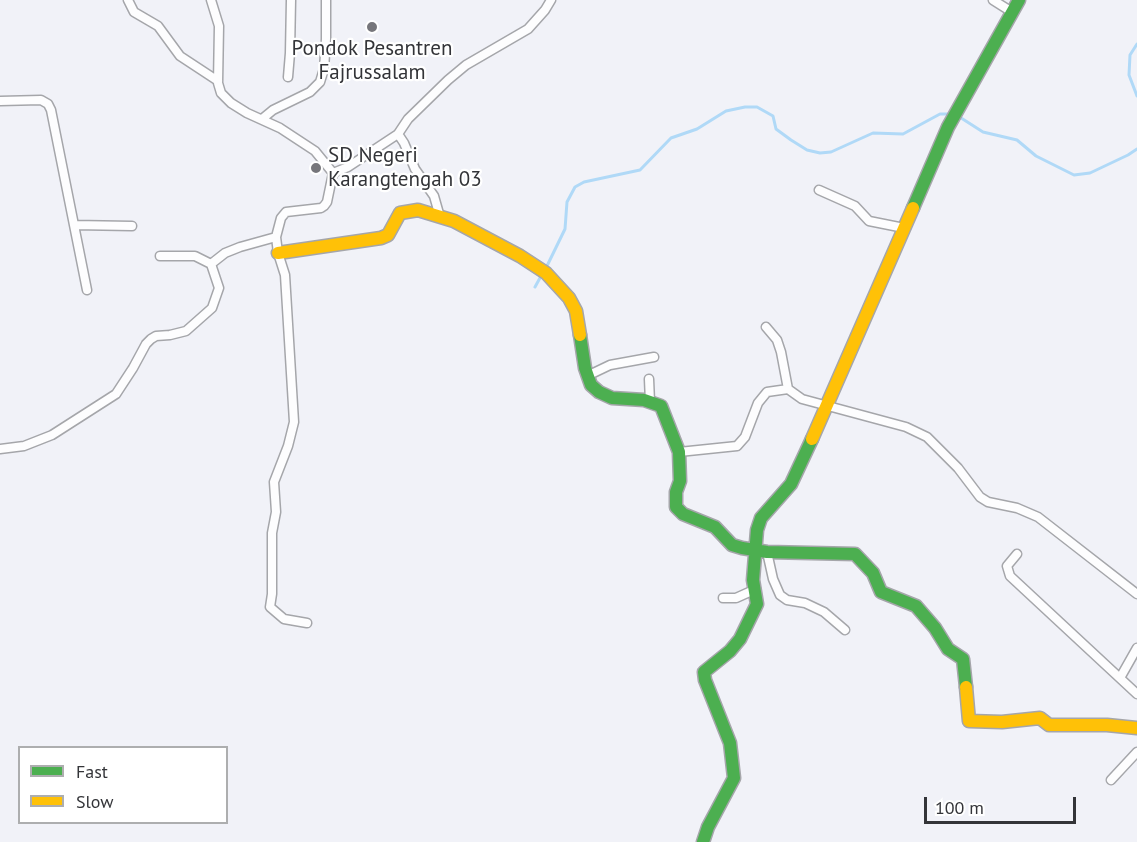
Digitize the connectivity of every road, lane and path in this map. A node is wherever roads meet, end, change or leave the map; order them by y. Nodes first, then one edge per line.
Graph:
1 (128, 0) edge
2 (211, 0) edge
3 (291, 0) edge
4 (326, 0) edge
5 (551, 0) edge
6 (993, 0) edge
7 (1019, 0) edge
8 (1012, 12) junction
9 (288, 77) dead end
10 (218, 81) junction
11 (0, 101) edge
12 (262, 119) junction
13 (398, 134) junction
14 (333, 172) junction
15 (819, 190) dead end
16 (440, 217) junction
17 (74, 225) junction
18 (132, 226) dead end
19 (904, 228) junction
20 (276, 237) junction
21 (278, 253) junction
22 (160, 256) dead end
23 (211, 264) junction
24 (87, 290) dead end
25 (766, 327) dead end
26 (654, 357) dead end
27 (587, 376) junction
28 (649, 379) dead end
29 (788, 389) junction
30 (650, 402) junction
31 (828, 405) junction
32 (0, 449) edge
33 (679, 452) junction
34 (761, 551) junction
35 (1017, 554) dead end
36 (756, 589) junction
37 (1137, 594) edge
38 (723, 598) dead end
39 (307, 623) dead end
40 (846, 630) dead end
41 (1137, 648) edge
42 (1120, 678) junction
43 (1137, 694) edge
44 (1137, 728) edge
45 (1137, 752) edge
46 (1111, 780) dead end
47 (703, 842) edge

1 - 10 street
2 - 10 street
3 - 9 street
4 - 12 street
5 - 13 street
6 - 8 street
7 - 8 street
8 - 19 street
10 - 12 street
11 - 17 street
12 - 14 street
13 - 14 street
13 - 16 street
14 - 20 street
15 - 19 street
16 - 21 street
16 - 27 street
17 - 18 street
17 - 24 street
19 - 31 street
20 - 21 street
20 - 23 street
21 - 39 street
22 - 23 street
23 - 32 street
25 - 29 street
26 - 27 street
27 - 30 street
28 - 30 street
29 - 31 street
29 - 33 street
30 - 33 street
31 - 34 street
31 - 37 street
33 - 34 street
34 - 36 street
34 - 40 street
34 - 44 street
35 - 42 street
36 - 38 street
36 - 47 street
41 - 42 street
42 - 43 street
45 - 46 street

